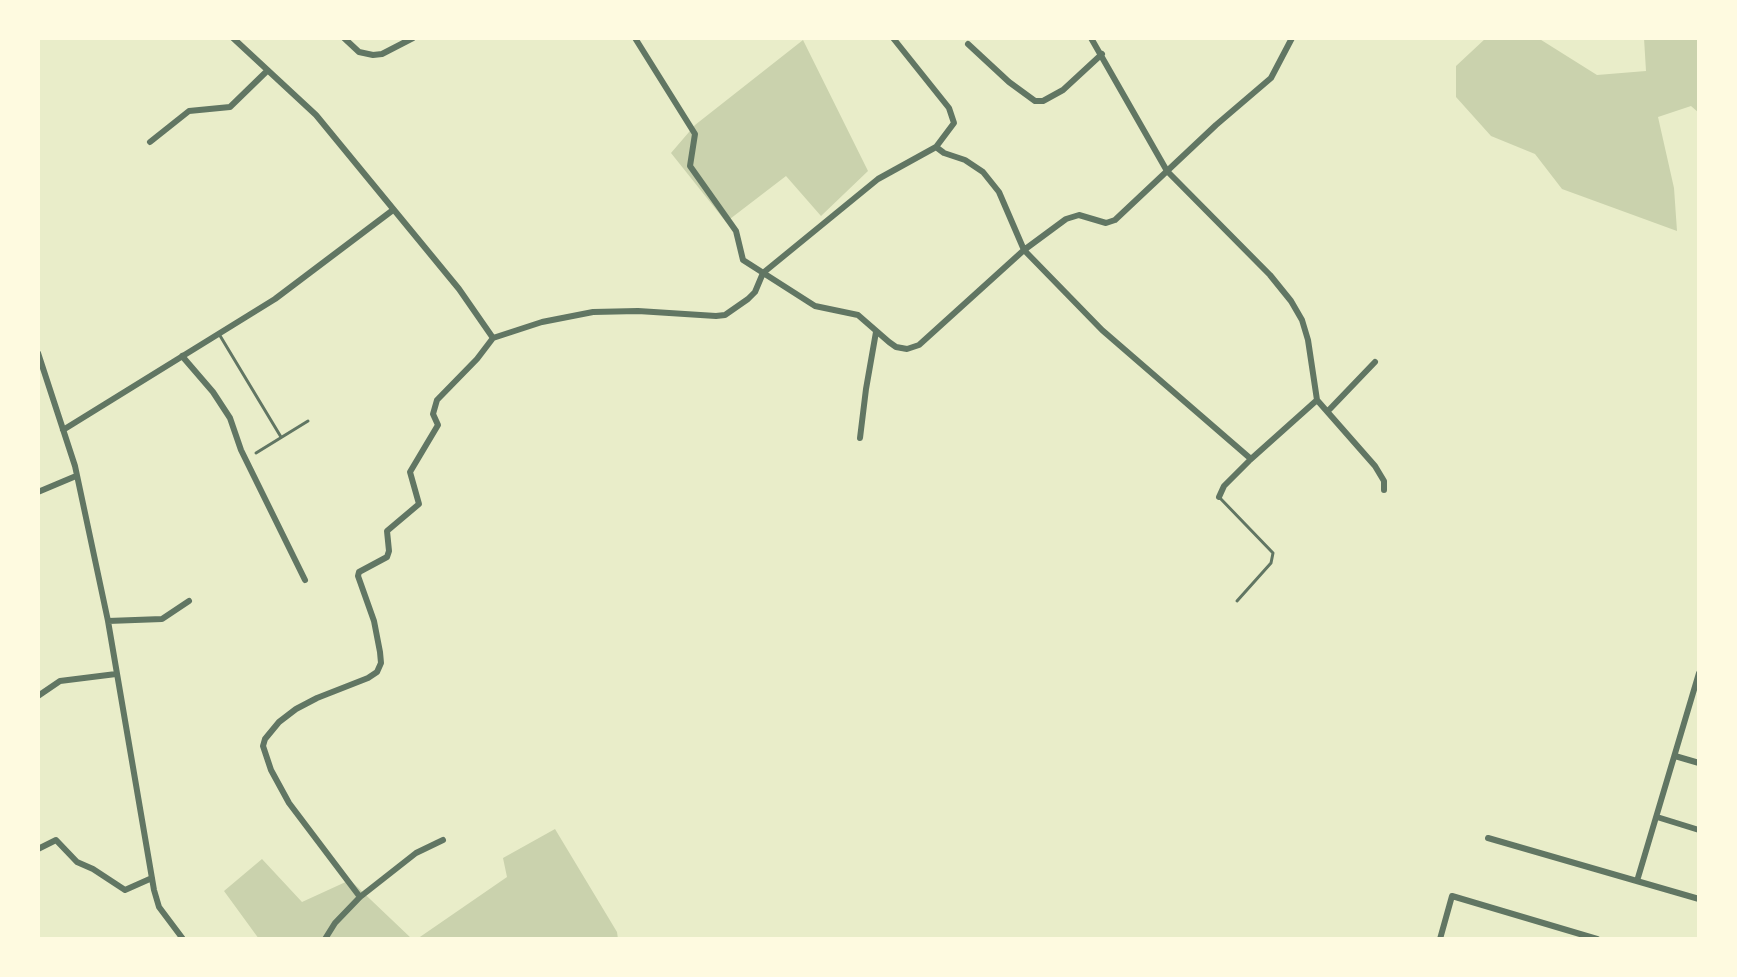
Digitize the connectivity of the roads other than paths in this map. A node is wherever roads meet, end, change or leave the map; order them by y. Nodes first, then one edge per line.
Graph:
1 (233, 38) edge
2 (344, 38) edge
3 (413, 38) edge
4 (635, 38) edge
5 (893, 38) edge
6 (1091, 38) edge
7 (1292, 38) edge
8 (968, 44) dead end
9 (1102, 54) junction
10 (267, 71) junction
11 (150, 142) dead end
12 (936, 147) junction
13 (1167, 171) junction
14 (393, 210) junction
15 (1024, 250) junction
16 (763, 273) junction
17 (876, 332) junction
18 (219, 334) junction
19 (493, 338) junction
20 (38, 353) edge
21 (182, 356) junction
22 (1375, 362) dead end
23 (1317, 400) junction
24 (1328, 411) junction
25 (308, 421) dead end
26 (63, 430) junction
27 (281, 437) junction
28 (860, 438) dead end
29 (256, 453) dead end
30 (1251, 459) junction
31 (76, 476) junction
32 (1384, 490) dead end
33 (38, 492) edge
34 (1219, 497) joint
35 (305, 580) dead end
36 (189, 601) dead end
37 (1237, 601) dead end
38 (108, 621) junction
39 (1699, 673) edge
40 (116, 674) junction
41 (38, 696) edge
42 (1696, 696) edge
43 (1675, 756) junction
44 (1699, 763) edge
45 (1657, 817) junction
46 (1699, 830) edge
47 (1488, 838) dead end
48 (443, 840) dead end
49 (38, 849) edge
50 (152, 878) junction
51 (1637, 881) junction
52 (360, 897) junction
53 (1699, 899) edge
54 (183, 939) edge
55 (325, 939) edge
56 (1440, 939) edge
57 (1597, 939) edge

1 - 10 street
2 - 3 street
4 - 16 street
5 - 12 street
6 - 9 street
7 - 13 street
8 - 9 street
9 - 13 street
10 - 11 street
10 - 14 street
12 - 15 street
12 - 16 street
13 - 15 street
13 - 23 street
14 - 18 street
14 - 19 street
15 - 17 street
15 - 30 street
16 - 17 street
16 - 19 street
17 - 28 street
18 - 21 street
18 - 27 lane
19 - 52 street
20 - 26 street
21 - 26 street
21 - 35 street
22 - 24 street
23 - 24 street
23 - 30 street
24 - 32 street
25 - 27 lane
26 - 31 street
27 - 29 lane
30 - 34 street
31 - 33 street
31 - 38 street
34 - 37 lane
36 - 38 street
38 - 40 street
39 - 42 street
40 - 41 street
40 - 50 street
42 - 43 street
43 - 44 street
43 - 45 street
45 - 46 street
45 - 51 street
47 - 51 street
48 - 52 street
49 - 50 street
50 - 54 street
51 - 53 street
52 - 55 street
56 - 57 street

